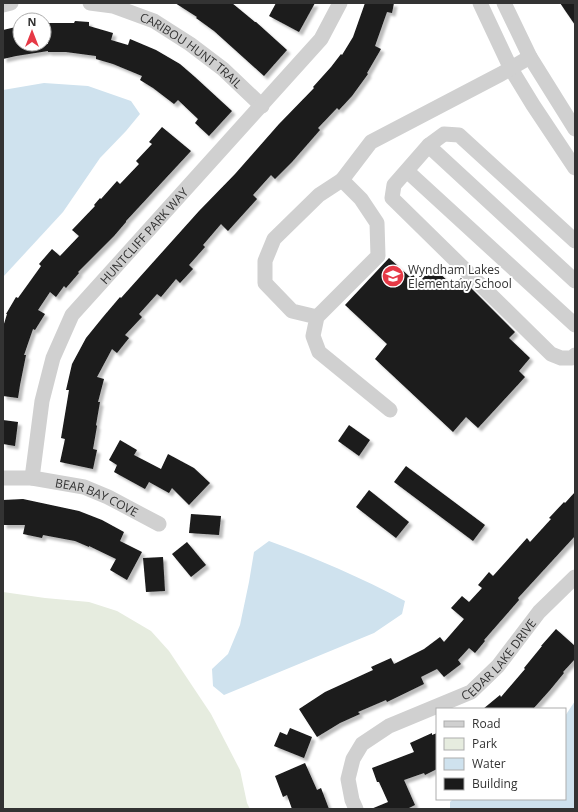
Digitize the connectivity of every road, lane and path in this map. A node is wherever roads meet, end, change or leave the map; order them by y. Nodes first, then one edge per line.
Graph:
1 (11, 3) edge
2 (90, 3) edge
3 (340, 3) edge
4 (480, 3) edge
5 (504, 3) edge
6 (3, 5) edge
7 (530, 57) junction
8 (511, 69) junction
9 (262, 106) junction
10 (575, 129) edge
11 (429, 145) junction
12 (575, 168) edge
13 (406, 171) junction
14 (342, 180) junction
15 (575, 241) edge
16 (575, 281) edge
17 (317, 317) junction
18 (575, 325) edge
19 (575, 355) edge
20 (390, 410) dead end
21 (3, 478) edge
22 (32, 478) junction
23 (158, 524) dead end
24 (575, 577) edge
25 (356, 809) edge

1 - 6 street
2 - 9 street, CARIBOU HUNT TRAIL
3 - 9 street, HUNTCLIFF PARK WAY
4 - 8 street
5 - 7 street
7 - 8 street
7 - 10 street
8 - 12 street
8 - 14 street
9 - 22 street, HUNTCLIFF PARK WAY
11 - 13 street
11 - 15 street
11 - 16 street
13 - 18 street
13 - 19 street
14 - 17 street
14 - 17 street
17 - 20 street
21 - 22 street
22 - 23 street, BEAR BAY COVE
24 - 25 street, CEDAR LAKE DRIVE

